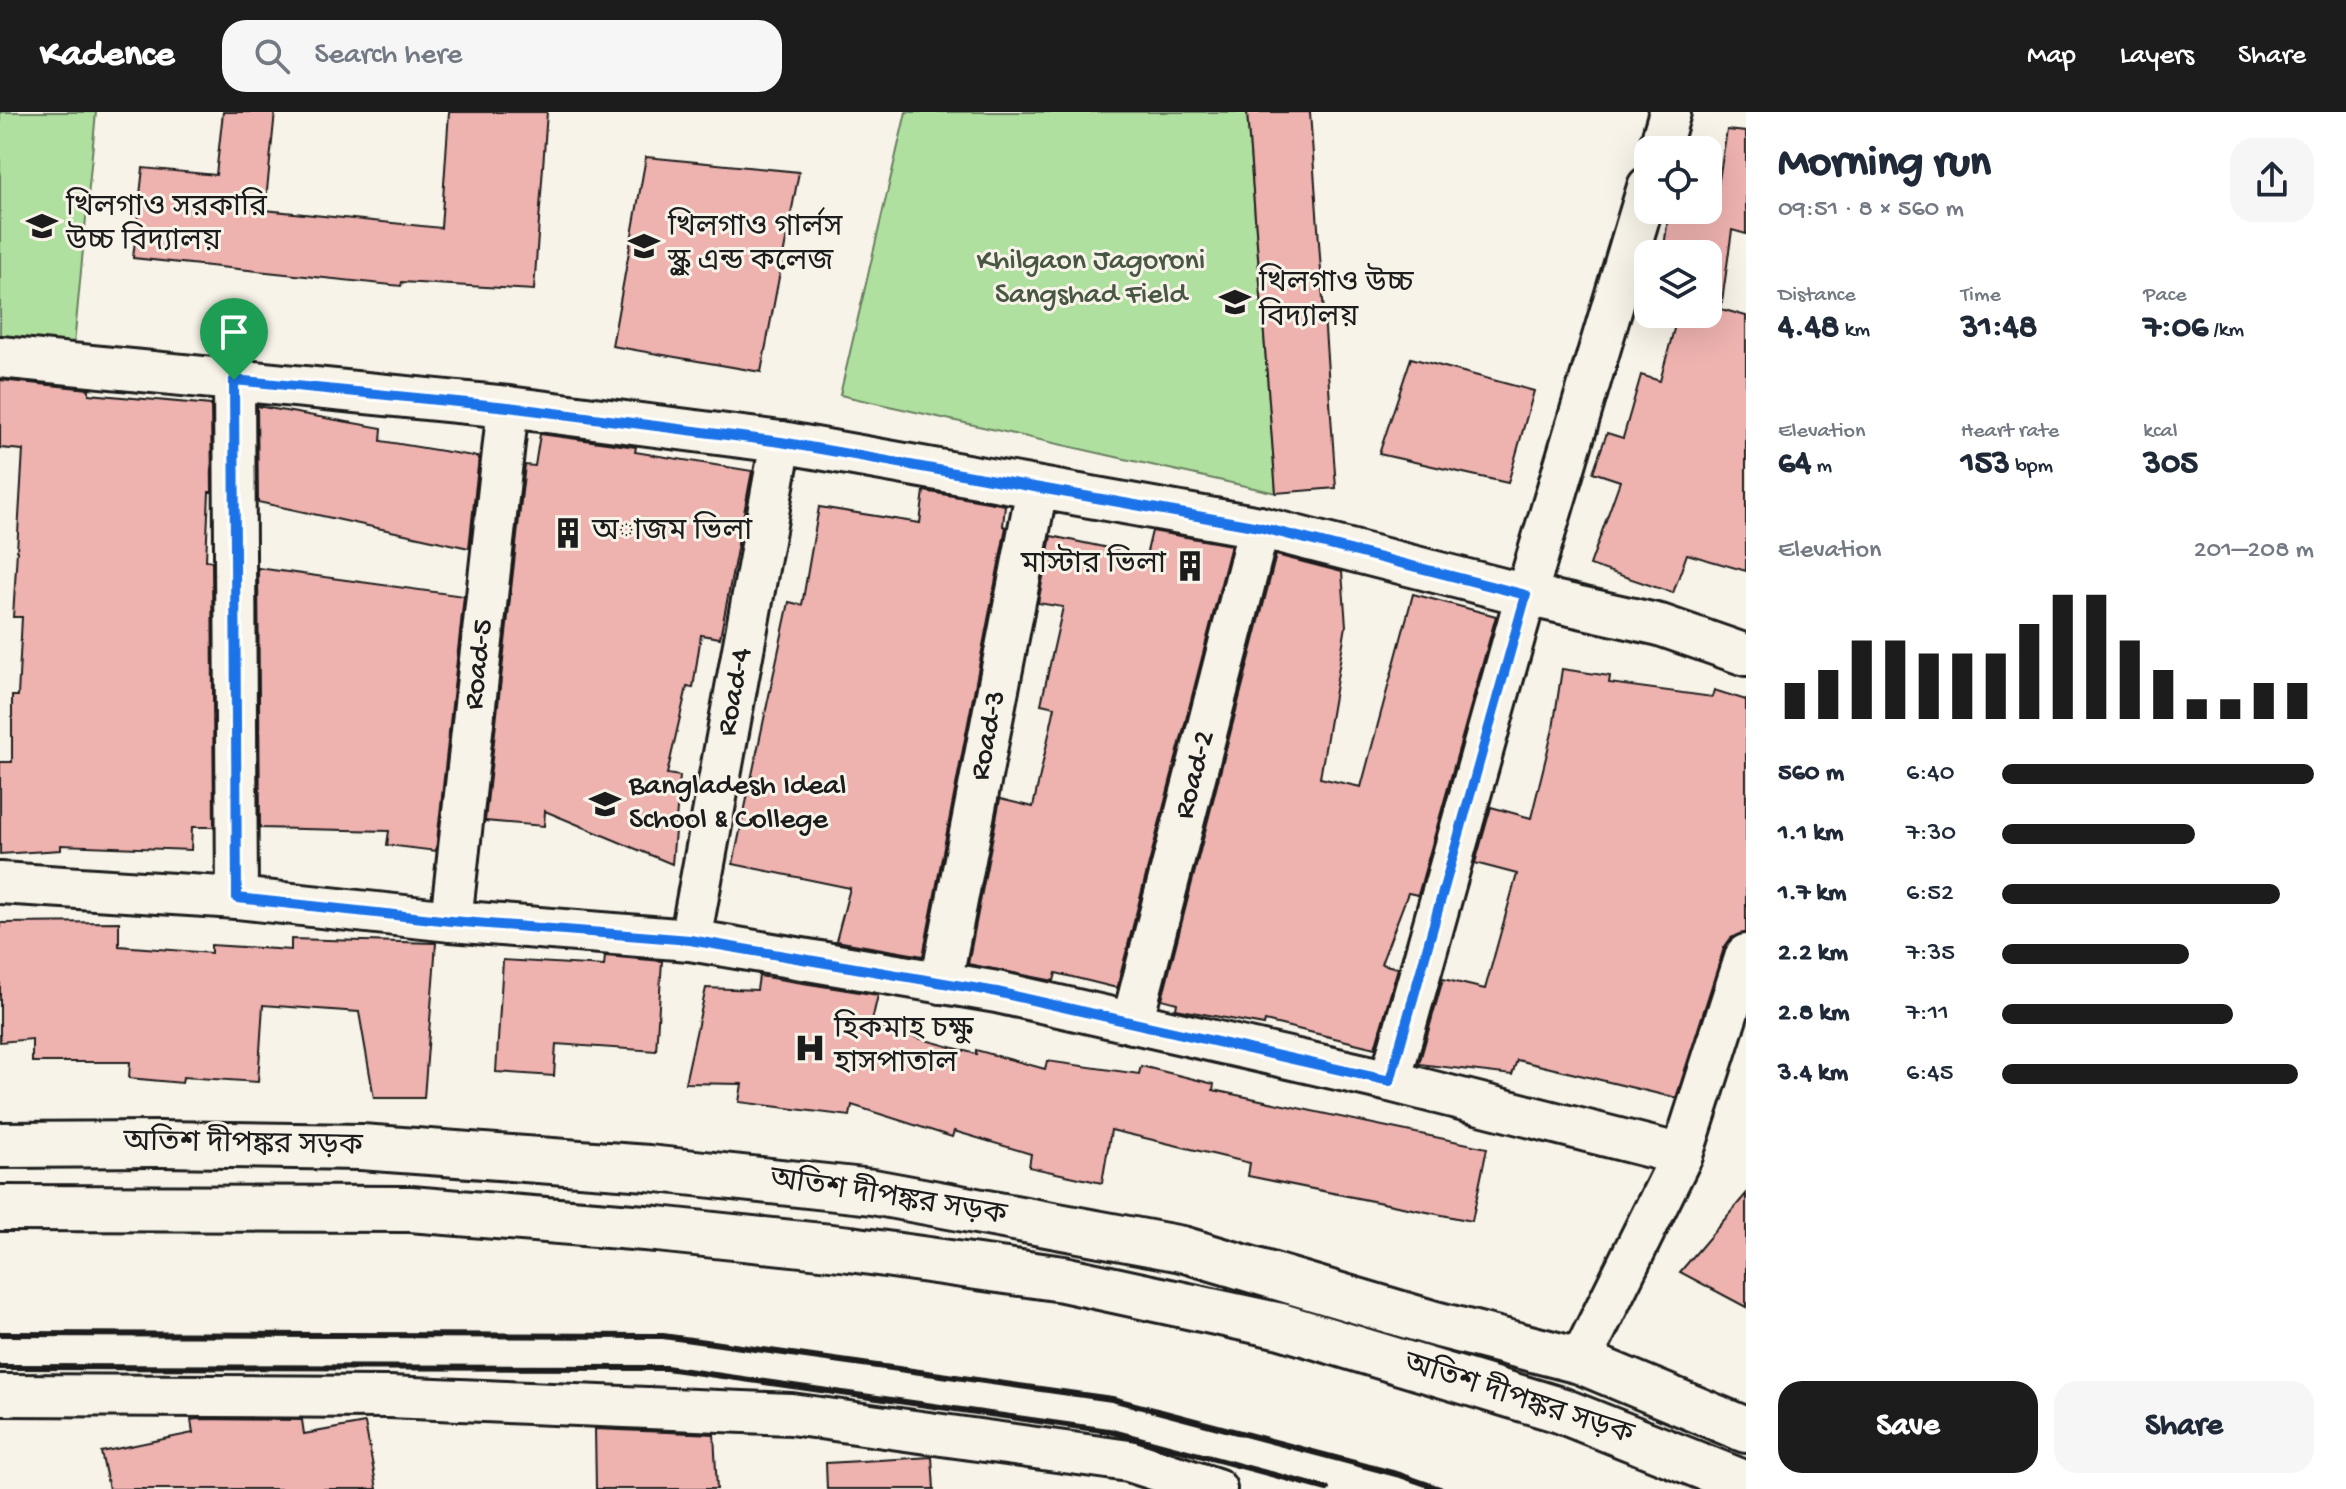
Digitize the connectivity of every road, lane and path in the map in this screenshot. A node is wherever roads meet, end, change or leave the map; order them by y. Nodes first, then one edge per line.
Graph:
1 (1670, 112) edge
2 (1663, 136) edge
3 (1637, 224) edge
4 (0, 357) edge
5 (234, 380) junction
6 (508, 407) junction
7 (781, 442) junction
8 (1037, 488) junction
9 (1259, 527) junction
10 (1526, 595) junction
11 (1746, 655) edge
12 (0, 883) edge
13 (237, 898) junction
14 (451, 921) junction
15 (690, 940) junction
16 (1746, 955) edge
17 (941, 983) junction
18 (1132, 1023) junction
19 (1390, 1081) junction
20 (0, 1145) edge
21 (1682, 1155) junction
22 (0, 1208) edge
23 (1580, 1361) junction
24 (0, 1395) edge
25 (1560, 1410) junction
26 (1746, 1430) edge
27 (1746, 1484) edge
28 (1216, 1489) edge

1 - 2 street
3 - 10 street
4 - 5 street
5 - 6 street
5 - 13 street
6 - 7 street
6 - 14 street, Road-5
7 - 8 street
7 - 15 street, Road-4
8 - 9 street
8 - 17 street, Road-3
9 - 10 street
9 - 18 street, Road-2
10 - 11 street
10 - 19 street
12 - 13 street
13 - 14 street
14 - 15 street
15 - 17 street
16 - 21 street
17 - 18 street
18 - 19 street
19 - 21 street
20 - 23 main road, অতিশ দীপঙ্কর সড়ক
21 - 23 street
22 - 25 main road, অতিশ দীপঙ্কর সড়ক
23 - 25 main road
23 - 26 main road, অতিশ দীপঙ্কর সড়ক
24 - 28 street
25 - 27 main road, অতিশ দীপঙ্কর সড়ক

